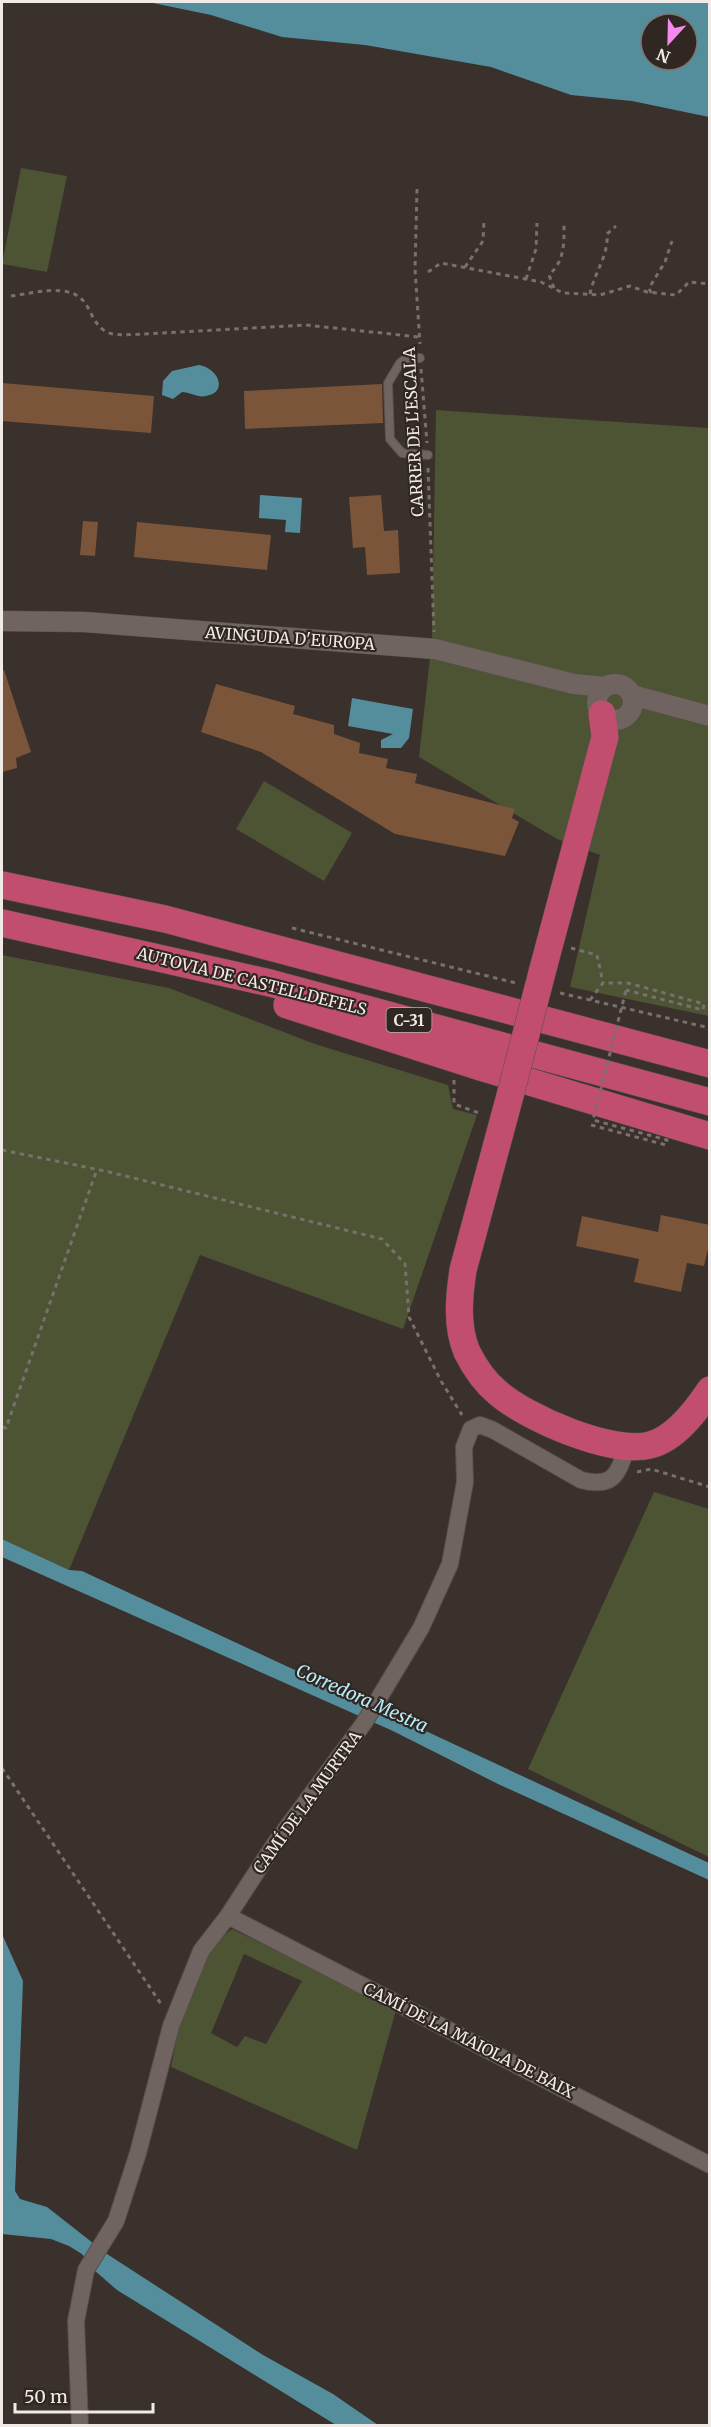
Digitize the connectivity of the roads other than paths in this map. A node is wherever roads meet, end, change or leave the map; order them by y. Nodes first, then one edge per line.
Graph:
1 (420, 358) road end
2 (428, 455) road end
3 (2, 621) edge
4 (613, 710) junction
5 (710, 717) edge
6 (2, 885) edge
7 (2, 923) edge
8 (107, 945) junction
9 (321, 1016) junction
10 (552, 1021) junction
11 (710, 1046) edge
12 (417, 1057) dead end
13 (710, 1064) edge
14 (444, 1067) dead end
15 (482, 1068) junction
16 (710, 1102) edge
17 (710, 1136) edge
18 (710, 1390) edge
19 (630, 1459) junction
20 (228, 1916) junction
21 (710, 2165) edge
22 (80, 2426) edge

1 - 2 lane
3 - 4 street, AVINGUDA D'EUROPA
4 - 5 street, AVINGUDA D'EUROPA
4 - 19 highway, bridge
6 - 10 highway, C-31
7 - 8 highway, AUTOVIA DE CASTELLDEFELS / C-31
8 - 9 highway
8 - 16 highway, AUTOVIA DE CASTELLDEFELS / C-31
9 - 12 lane
9 - 15 highway
10 - 11 highway
10 - 13 highway, C-31
14 - 15 lane
15 - 17 highway
18 - 19 highway
19 - 20 street, CAMÍ DE LA MURTRA
20 - 21 street, CAMÍ DE LA MAIOLA DE BAIX
20 - 22 street, CAMÍ DE LA MURTRA

